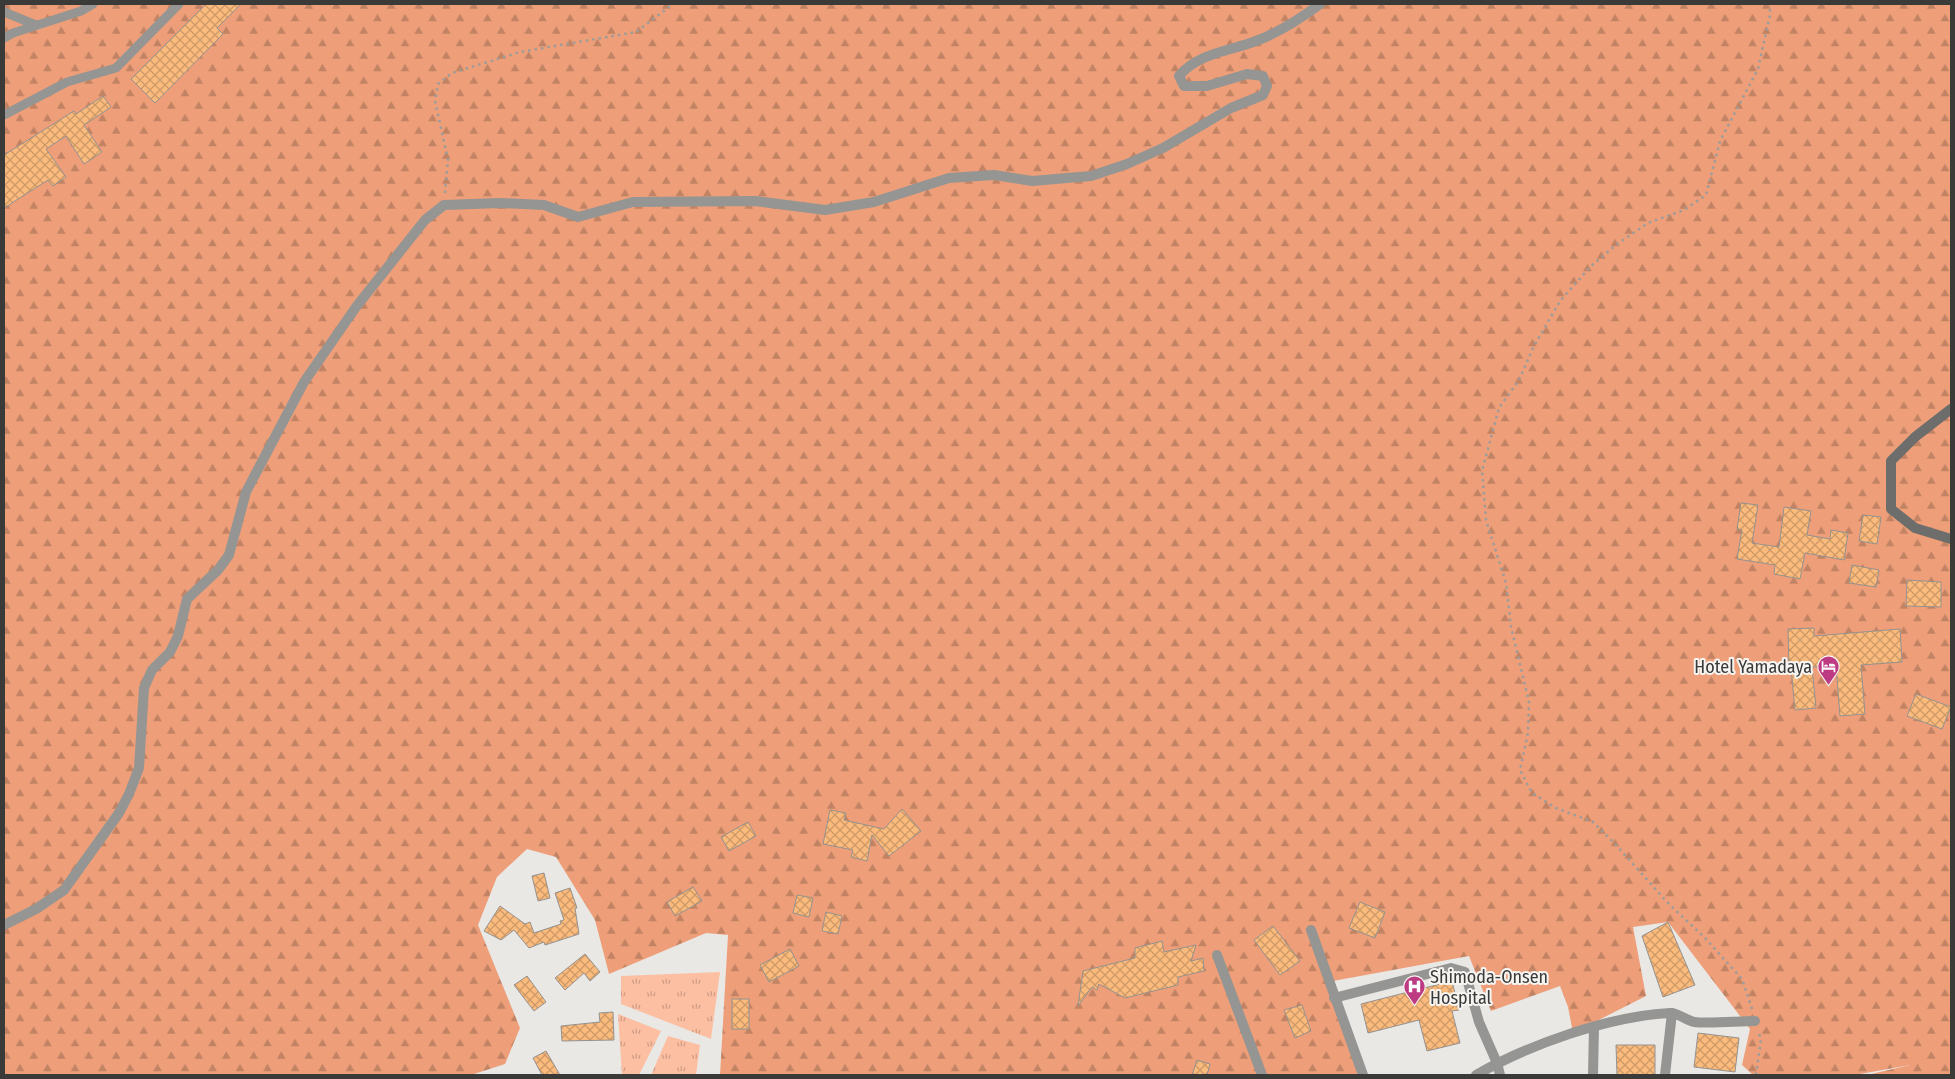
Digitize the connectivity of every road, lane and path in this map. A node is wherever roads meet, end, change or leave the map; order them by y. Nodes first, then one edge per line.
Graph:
1 (93, 4) edge
2 (179, 4) edge
3 (673, 4) edge
4 (1320, 4) edge
5 (1770, 4) edge
6 (4, 12) edge
7 (36, 25) junction
8 (4, 38) edge
9 (4, 115) edge
10 (444, 205) junction
11 (1951, 409) edge
12 (1951, 539) edge
13 (4, 925) edge
14 (1311, 930) dead end
15 (1218, 955) dead end
16 (1334, 998) junction
17 (1672, 1013) junction
18 (1755, 1021) junction
19 (1594, 1027) junction
20 (1497, 1063) junction
21 (1262, 1075) edge
22 (1363, 1075) edge
23 (1476, 1075) edge
24 (1500, 1075) edge
25 (1593, 1075) edge
26 (1665, 1075) edge
27 (1756, 1075) edge

1 - 7 lane
2 - 9 lane
3 - 10 path
4 - 10 street
5 - 18 path
6 - 7 lane
7 - 8 lane
10 - 13 street
11 - 12 main road
14 - 16 street
15 - 21 street
16 - 20 street
16 - 22 street
17 - 18 street
17 - 19 street
17 - 26 street
18 - 27 path
19 - 20 street
19 - 25 street
20 - 23 street
20 - 24 street

